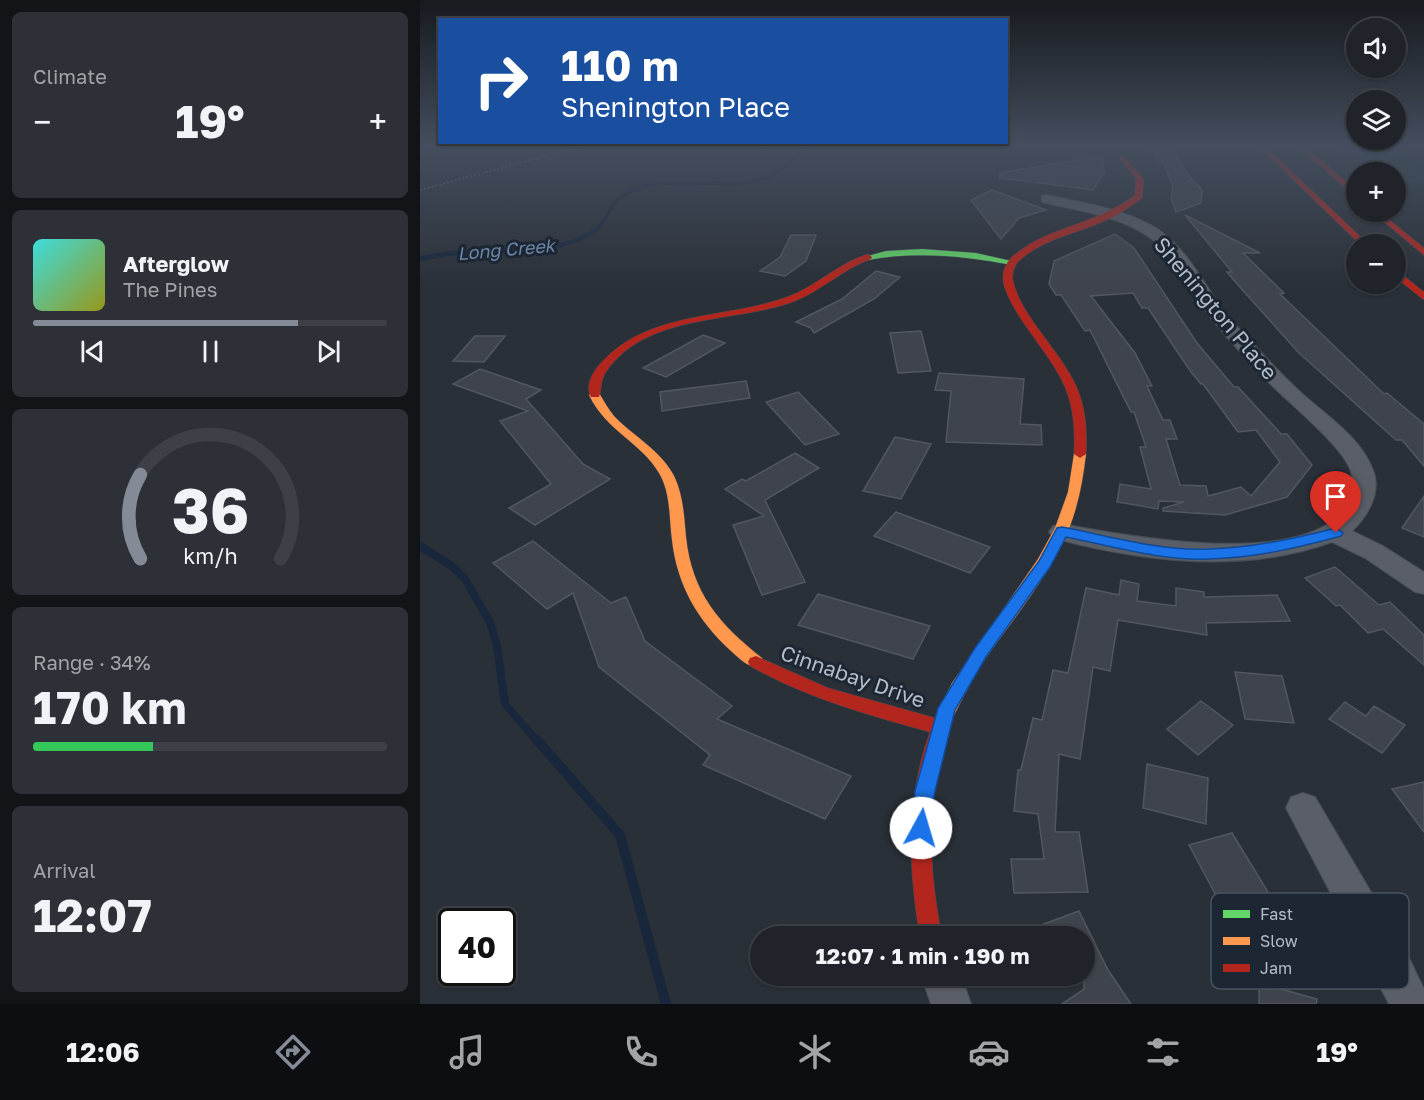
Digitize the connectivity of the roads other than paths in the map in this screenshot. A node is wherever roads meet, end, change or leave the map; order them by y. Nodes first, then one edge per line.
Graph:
1 (1138, 193) edge
2 (1310, 193) edge
3 (1047, 199) dead end
4 (1115, 216) junction
5 (1388, 222) edge
6 (1353, 234) edge
7 (1424, 252) edge
8 (1012, 262) junction
9 (1406, 281) edge
10 (1424, 297) edge
11 (1062, 532) junction
12 (1336, 533) junction
13 (1424, 585) edge
14 (940, 727) junction
15 (1303, 808) dead end
16 (1351, 893) edge
17 (929, 926) edge
18 (945, 986) edge
19 (1403, 989) edge
20 (951, 1004) edge
21 (1410, 1004) edge

1 - 4 main road
2 - 6 main road
3 - 4 street, Shenington Place
4 - 8 main road
4 - 12 street, Shenington Place
5 - 7 main road
8 - 11 main road
8 - 14 main road, Cinnabay Drive
9 - 10 main road
11 - 12 street
11 - 14 main road
12 - 13 street
14 - 17 main road
15 - 16 street
18 - 20 street
19 - 21 street

